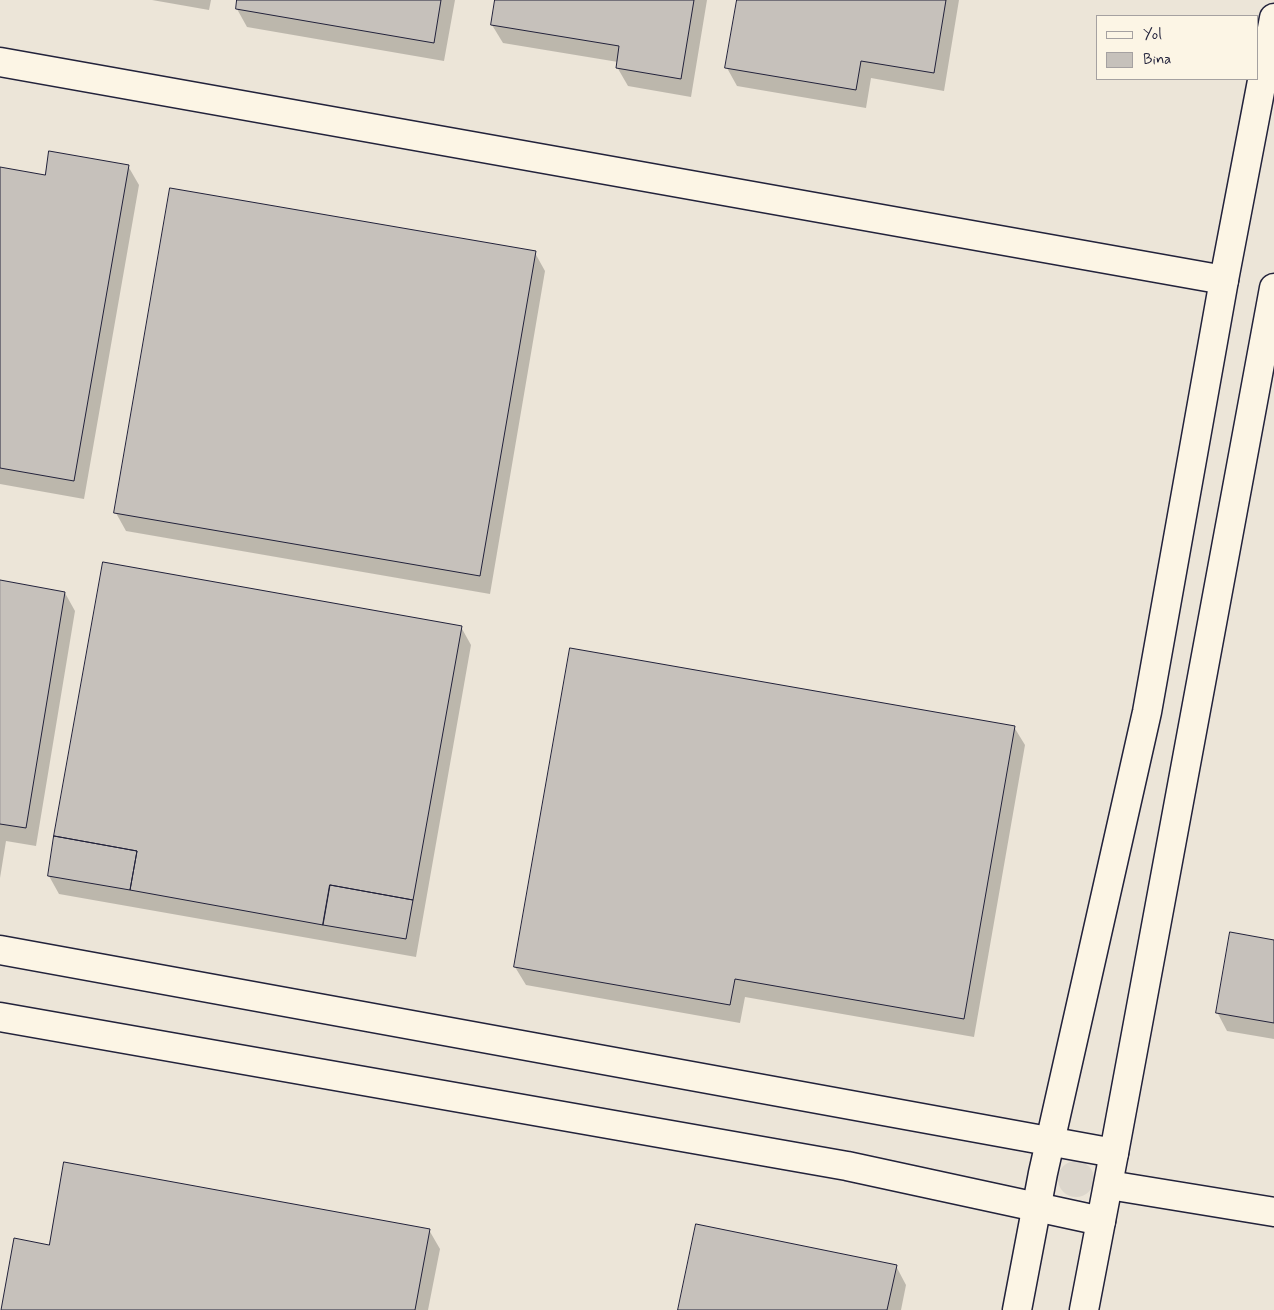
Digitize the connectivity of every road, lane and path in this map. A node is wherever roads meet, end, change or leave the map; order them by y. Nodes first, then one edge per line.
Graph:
1 (1274, 18) edge
2 (0, 62) edge
3 (1224, 280) junction
4 (1274, 288) edge
5 (0, 950) edge
6 (0, 1017) edge
7 (1050, 1142) junction
8 (1114, 1154) junction
9 (1109, 1185) junction
10 (1036, 1208) junction
11 (1274, 1212) edge
12 (1102, 1221) junction
13 (1017, 1310) edge
14 (1084, 1310) edge

1 - 3 street
2 - 3 street
3 - 7 street
4 - 8 street
5 - 7 street
6 - 10 street
7 - 8 street
7 - 10 street
8 - 9 street
9 - 11 street
9 - 12 street
10 - 12 street
10 - 13 street
12 - 14 street

